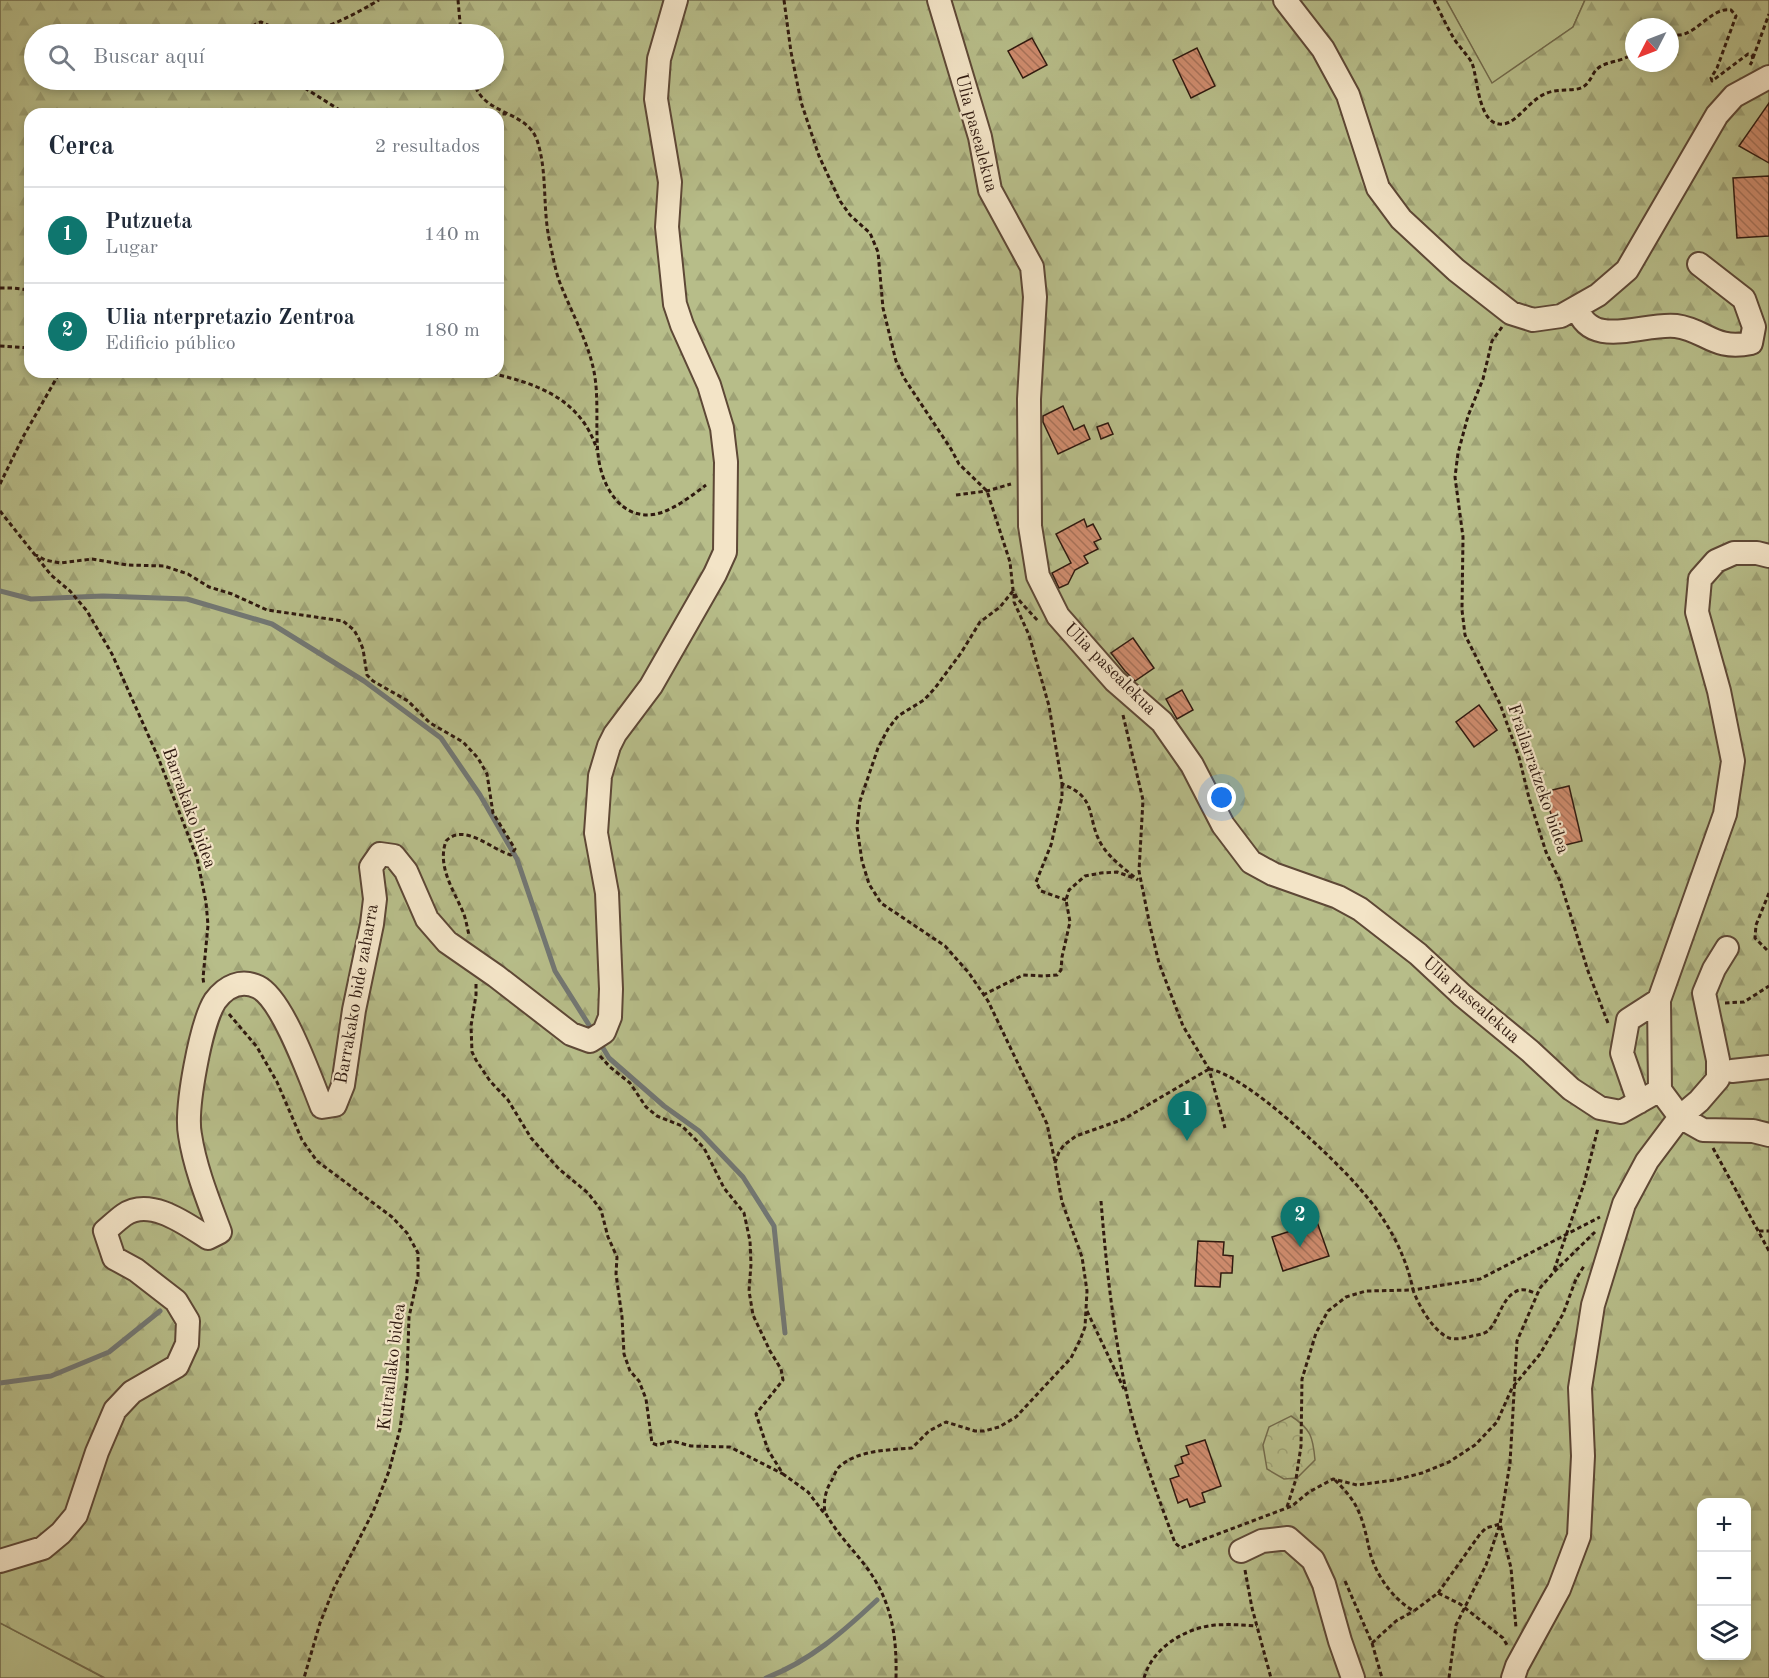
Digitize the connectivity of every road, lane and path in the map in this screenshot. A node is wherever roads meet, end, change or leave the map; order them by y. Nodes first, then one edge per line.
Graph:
1 (379, 0) edge
2 (458, 0) edge
3 (676, 0) edge
4 (784, 0) edge
5 (939, 0) edge
6 (1285, 0) edge
7 (1434, 0) edge
8 (1769, 14) edge
9 (330, 24) edge
10 (460, 24) edge
11 (1679, 36) edge
12 (1625, 58) edge
13 (1752, 60) junction
14 (1758, 73) edge
15 (308, 90) edge
16 (477, 90) edge
17 (336, 108) edge
18 (495, 108) edge
19 (504, 112) edge
20 (507, 114) joint
21 (1699, 264) dead end
22 (0, 288) edge
23 (24, 289) edge
24 (1577, 307) junction
25 (1511, 313) junction
26 (0, 346) edge
27 (24, 348) edge
28 (504, 376) edge
29 (57, 378) edge
30 (598, 454) junction
31 (1030, 479) junction
32 (0, 484) edge
33 (708, 484) dead end
34 (987, 491) junction
35 (956, 495) dead end
36 (0, 511) edge
37 (1769, 556) edge
38 (1014, 590) junction
39 (1042, 624) dead end
40 (1123, 714) dead end
41 (1062, 784) junction
42 (1139, 880) junction
43 (1769, 893) edge
44 (1066, 900) junction
45 (1727, 948) dead end
46 (1769, 952) edge
47 (1769, 986) edge
48 (983, 995) junction
49 (1659, 1000) junction
50 (215, 1002) junction
51 (1722, 1003) dead end
52 (1628, 1020) junction
53 (590, 1041) junction
54 (1769, 1067) edge
55 (1209, 1069) junction
56 (1732, 1071) dead end
57 (1660, 1090) junction
58 (1630, 1107) junction
59 (1680, 1117) junction
60 (1225, 1128) dead end
61 (1703, 1130) junction
62 (1769, 1135) edge
63 (316, 1161) joint
64 (1055, 1163) junction
65 (1101, 1201) dead end
66 (1624, 1204) junction
67 (1600, 1228) dead end
68 (1758, 1231) junction
69 (1769, 1231) edge
70 (1566, 1234) junction
71 (1769, 1251) edge
72 (1586, 1261) dead end
73 (1554, 1272) junction
74 (1413, 1290) junction
75 (1537, 1294) junction
76 (1087, 1309) junction
77 (1515, 1385) junction
78 (1127, 1395) junction
79 (1333, 1479) junction
80 (1287, 1507) junction
81 (829, 1519) junction
82 (1500, 1524) junction
83 (1241, 1551) joint
84 (0, 1561) edge
85 (1438, 1593) junction
86 (1465, 1607) junction
87 (1257, 1626) junction
88 (1516, 1629) dead end
89 (1372, 1643) dead end
90 (1515, 1672) edge
91 (304, 1678) edge
92 (896, 1678) edge
93 (1144, 1678) edge
94 (1271, 1678) edge
95 (1353, 1678) edge
96 (1382, 1678) edge
97 (1449, 1678) edge

1 - 9 path
2 - 10 path
3 - 53 street
4 - 34 path
5 - 31 street, Ulia pasealekua
6 - 25 street
7 - 12 path
8 - 13 path
11 - 13 path
13 - 14 path
14 - 24 street
15 - 17 path
16 - 18 path
19 - 20 path
20 - 30 path
21 - 24 street
22 - 23 path
24 - 25 street
25 - 52 path, Frailarratzeko bidea
26 - 27 path
28 - 30 path
29 - 32 path
30 - 33 path
31 - 34 path
31 - 58 street, Ulia pasealekua
34 - 35 path
34 - 38 path
36 - 50 path, Barrakako bidea
37 - 49 street
38 - 39 path
38 - 41 path
38 - 48 path
40 - 42 path
41 - 42 path
41 - 44 path
42 - 44 path
42 - 55 path
43 - 46 path
44 - 48 path
45 - 59 street
47 - 51 path
48 - 64 path
49 - 52 street
49 - 57 street
50 - 53 street, Barrakako bide zaharra
50 - 63 path, Barrakako bidea
50 - 84 street, Barrakako bide zaharra
52 - 58 street
53 - 81 path
54 - 56 street
55 - 60 path
55 - 64 path
55 - 74 path
57 - 58 street
57 - 59 street
58 - 70 path
59 - 61 street
59 - 66 street
61 - 62 street
61 - 68 path
63 - 91 path, Kutrallako bidea
64 - 76 path
65 - 78 path
66 - 70 path
66 - 90 street
67 - 73 path
68 - 69 path
68 - 71 path
70 - 73 path
70 - 74 path
72 - 77 path
73 - 75 path
74 - 75 path
74 - 80 path
75 - 77 path
76 - 78 path
76 - 81 path
77 - 79 path
77 - 82 path
78 - 80 path
79 - 80 path
79 - 85 path
81 - 92 path
82 - 85 path
82 - 86 path
82 - 88 path
83 - 87 path
83 - 95 street
85 - 86 path
86 - 90 path
86 - 97 path
87 - 93 path
87 - 94 path
89 - 96 path

